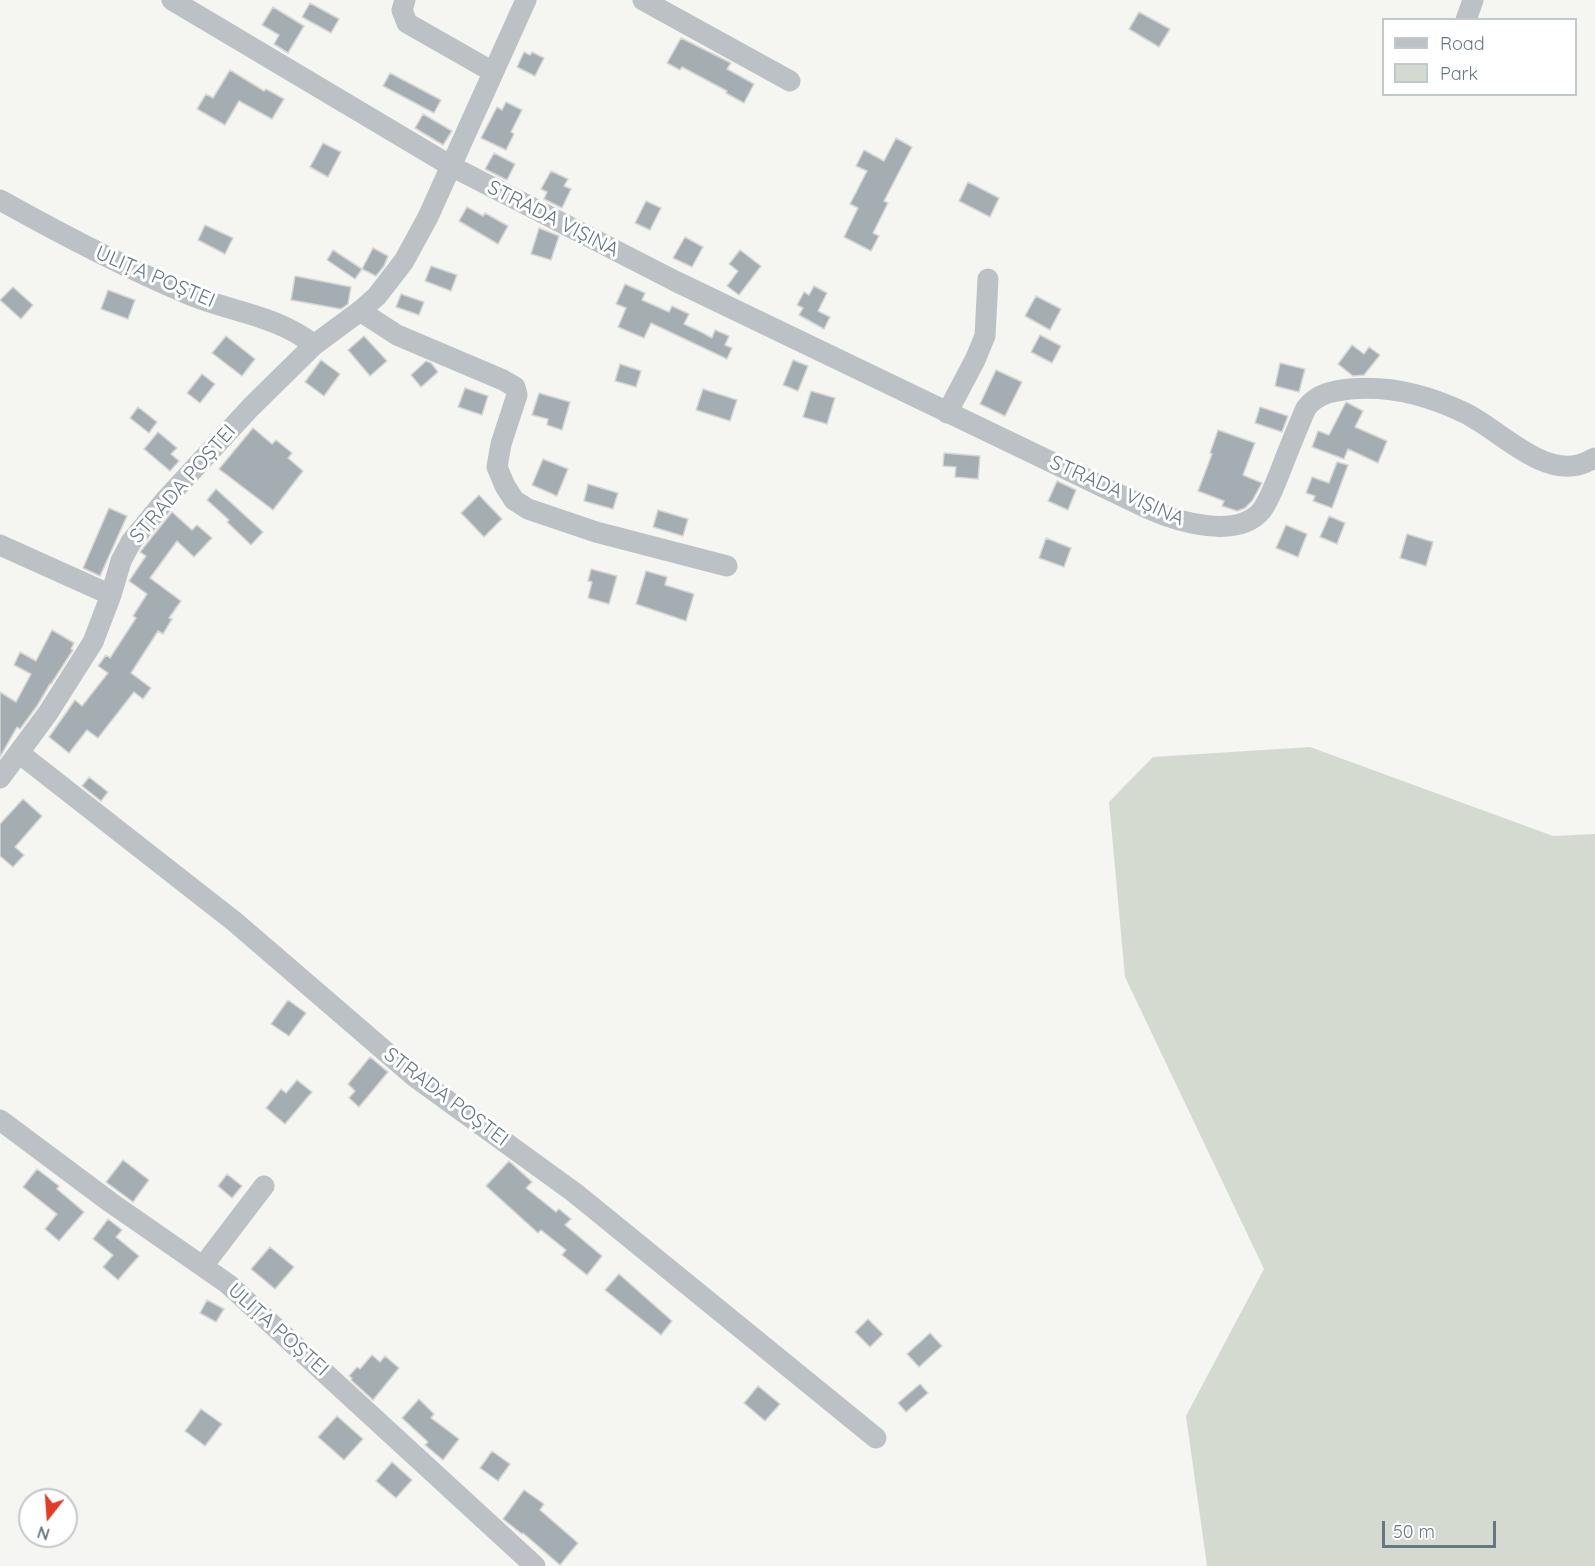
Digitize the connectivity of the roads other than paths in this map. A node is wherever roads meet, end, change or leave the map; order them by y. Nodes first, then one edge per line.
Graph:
1 (172, 0) edge
2 (405, 0) edge
3 (526, 0) edge
4 (643, 0) edge
5 (1473, 0) edge
6 (1467, 18) edge
7 (493, 72) junction
8 (790, 81) dead end
9 (451, 166) junction
10 (0, 200) edge
11 (987, 279) dead end
12 (360, 311) junction
13 (314, 345) junction
14 (947, 413) junction
15 (1595, 458) edge
16 (0, 544) edge
17 (726, 566) dead end
18 (111, 595) junction
19 (19, 753) junction
20 (0, 778) edge
21 (0, 1120) edge
22 (264, 1186) dead end
23 (203, 1266) junction
24 (876, 1438) dead end
25 (536, 1566) edge

1 - 9 street, STRADA VIȘINA
2 - 7 street
3 - 7 street, STRADA POȘTEI
4 - 8 street
5 - 6 street
7 - 9 street, STRADA POȘTEI
9 - 12 street, STRADA POȘTEI
9 - 14 street, STRADA VIȘINA
10 - 13 street, ULIȚA POȘTEI
11 - 14 street
12 - 13 street, STRADA POȘTEI
12 - 17 street
13 - 18 street, STRADA POȘTEI
14 - 15 street, STRADA VIȘINA
16 - 18 street
18 - 19 street, STRADA POȘTEI
19 - 20 street, STRADA POȘTEI
19 - 24 street, STRADA POȘTEI
21 - 23 street, ULIȚA POȘTEI
22 - 23 street
23 - 25 street, ULIȚA POȘTEI

